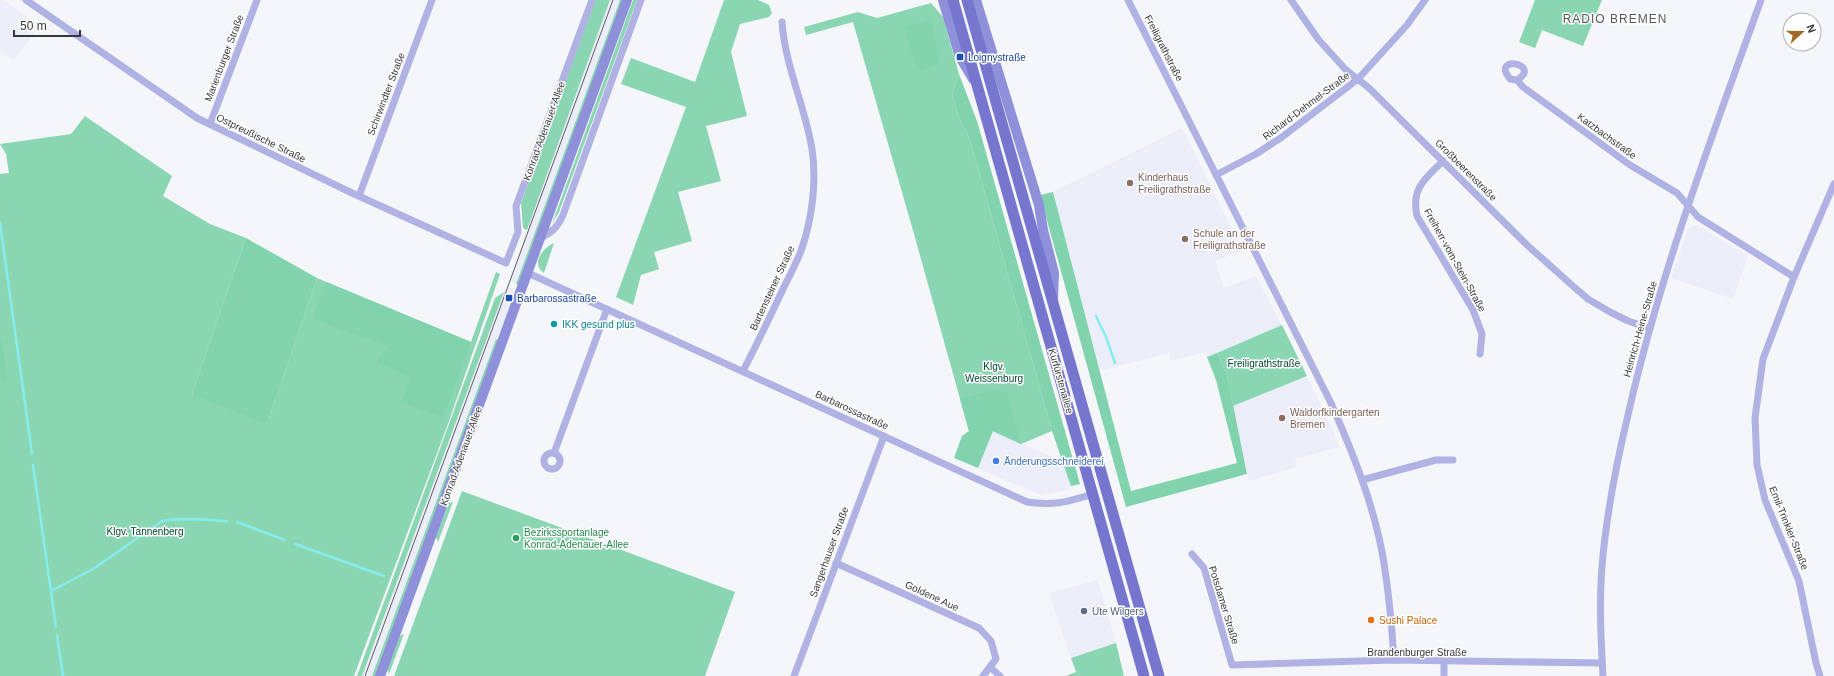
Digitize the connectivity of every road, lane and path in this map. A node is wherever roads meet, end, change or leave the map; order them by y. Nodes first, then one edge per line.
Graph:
1 (26, 0) edge
2 (257, 0) edge
3 (432, 0) edge
4 (592, 0) edge
5 (628, 0) edge
6 (641, 0) edge
7 (943, 0) edge
8 (953, 0) edge
9 (966, 0) edge
10 (976, 0) edge
11 (1128, 0) edge
12 (1291, 0) edge
13 (1425, 0) edge
14 (1761, 0) edge
15 (782, 22) dead end
16 (1358, 79) junction
17 (1517, 80) dead end
18 (977, 86) junction
19 (210, 124) junction
20 (1443, 162) junction
21 (1216, 175) junction
22 (1834, 184) edge
23 (359, 196) junction
24 (1688, 205) junction
25 (542, 237) junction
26 (506, 262) joint
27 (528, 273) junction
28 (1794, 277) junction
29 (1053, 300) junction
30 (607, 309) junction
31 (1649, 328) junction
32 (1480, 354) dead end
33 (743, 371) junction
34 (884, 436) junction
35 (554, 452) dead end
36 (1454, 460) dead end
37 (1362, 480) junction
38 (1093, 494) junction
39 (1192, 554) dead end
40 (836, 562) junction
41 (1394, 660) junction
42 (1444, 662) junction
43 (1602, 662) junction
44 (1232, 665) joint
45 (990, 667) junction
46 (380, 676) edge
47 (794, 676) edge
48 (983, 676) edge
49 (1000, 676) edge
50 (1144, 676) edge
51 (1159, 676) edge
52 (1444, 676) edge
53 (1603, 676) edge
54 (1820, 676) edge

1 - 19 street, Ostpreußische Straße
2 - 19 street, Marienburger Straße
3 - 23 street, Schirwindter Straße
4 - 26 street, Konrad-Adenauer-Allee
5 - 25 main road, Konrad-Adenauer-Allee
6 - 25 street
7 - 18 main road, Kurfürstenallee
8 - 18 main road, Kurfürstenallee
9 - 29 main road, Kurfürstenallee
10 - 29 main road, Kurfürstenallee
11 - 21 street, Freiligrathstraße
12 - 16 street, Großbeerenstraße
13 - 16 street, Richard-Dehmel-Straße
14 - 24 street, Heinrich-Heine-Straße
15 - 33 street, Bartensteiner Straße
16 - 20 street, Großbeerenstraße
16 - 21 street, Richard-Dehmel-Straße
17 - 24 street, Katzbachstraße
18 - 38 main road, Kurfürstenallee
19 - 23 street, Ostpreußische Straße
20 - 31 street, Großbeerenstraße
20 - 32 street, Freiherr-vom-Stein-Straße
21 - 37 street, Freiligrathstraße
22 - 28 street, Emil-Trinkler-Straße
23 - 26 street, Ostpreußische Straße
24 - 28 street, Katzbachstraße
24 - 31 street, Heinrich-Heine-Straße
25 - 27 main road, Konrad-Adenauer-Allee
27 - 30 street, Barbarossastraße
27 - 46 main road, Konrad-Adenauer-Allee
28 - 54 street, Emil-Trinkler-Straße
29 - 51 main road, Kurfürstenallee
30 - 33 street, Barbarossastraße
30 - 35 street
31 - 43 street, Heinrich-Heine-Straße
33 - 34 street, Barbarossastraße
34 - 38 street, Barbarossastraße
34 - 40 street, Sangerhauser Straße
36 - 37 street
37 - 41 street, Freiligrathstraße
38 - 50 main road, Kurfürstenallee
39 - 44 street, Potsdamer Straße
40 - 45 street, Goldene Aue
40 - 47 street, Sangerhauser Straße
41 - 42 street, Brandenburger Straße
41 - 44 street, Brandenburger Straße
42 - 43 street, Brandenburger Straße
42 - 52 street
43 - 53 street, Heinrich-Heine-Straße
45 - 48 street
45 - 49 street

